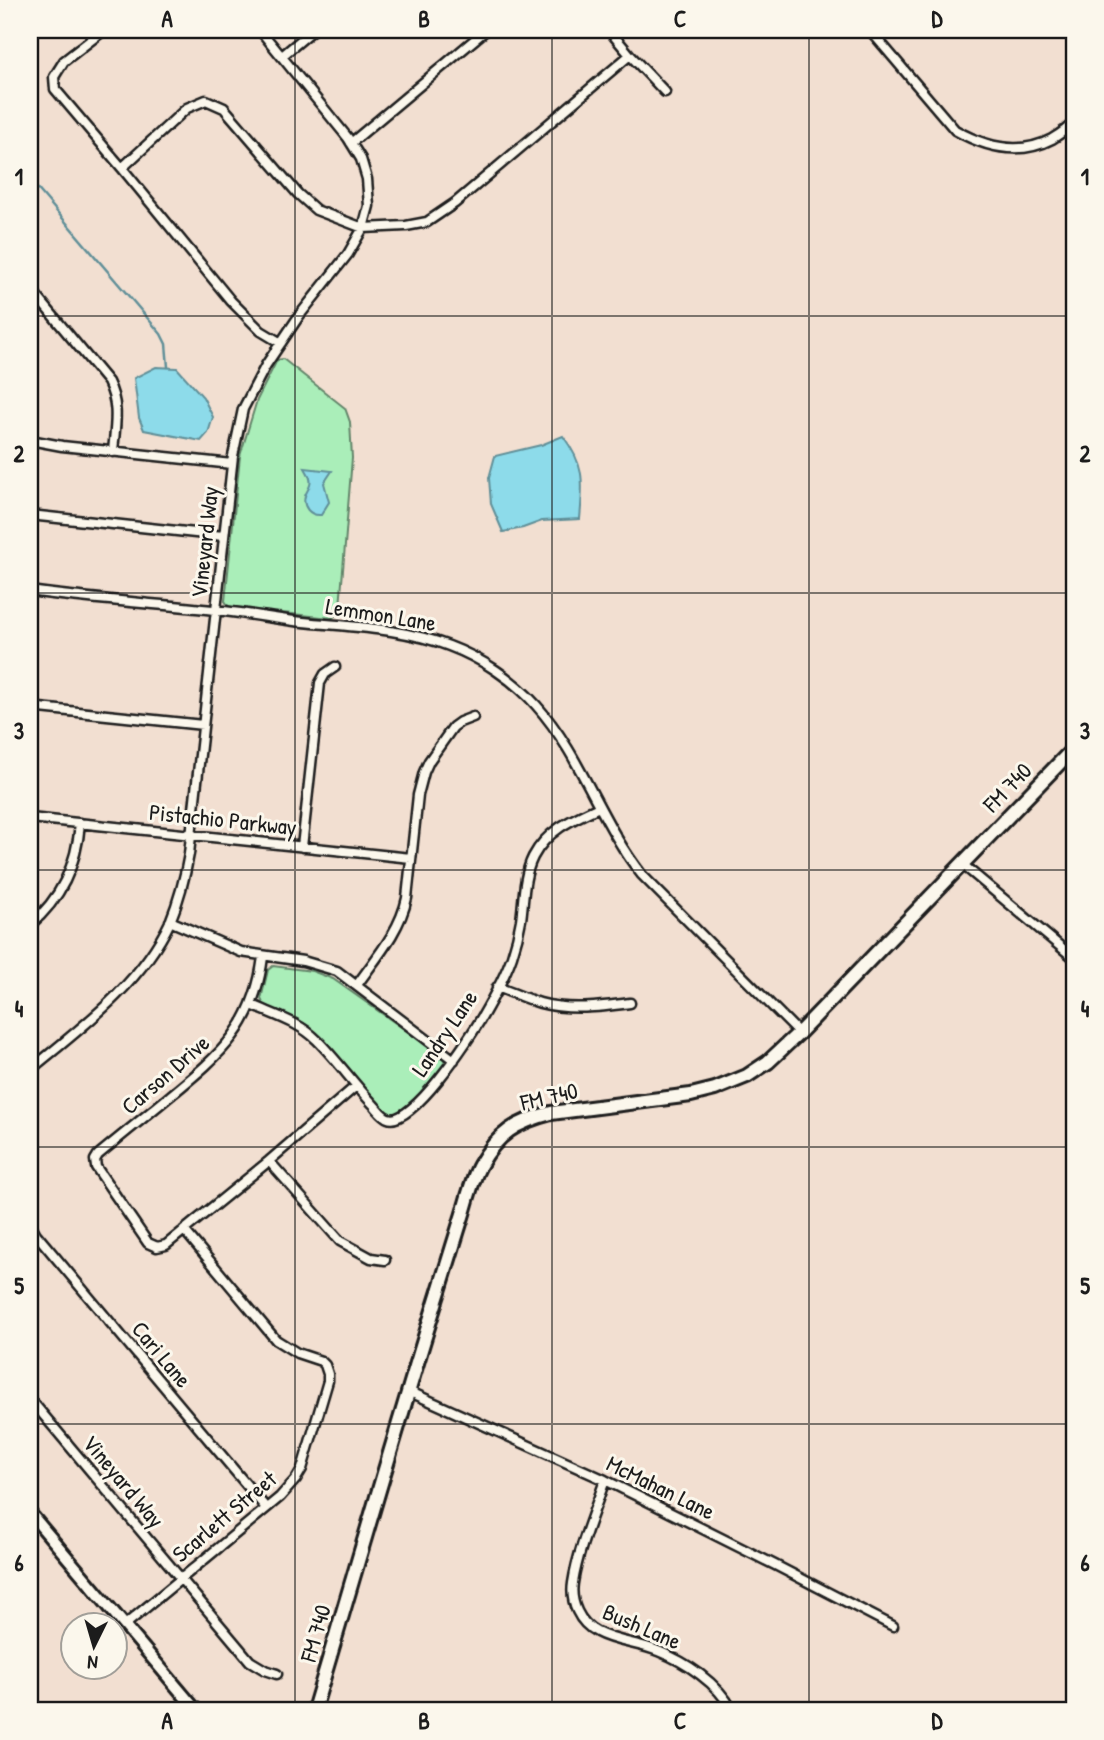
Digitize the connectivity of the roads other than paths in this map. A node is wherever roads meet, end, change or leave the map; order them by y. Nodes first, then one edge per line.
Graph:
1 (104, 30) edge
2 (260, 30) edge
3 (313, 30) edge
4 (486, 30) edge
5 (609, 30) edge
6 (870, 30) edge
7 (630, 55) junction
8 (282, 57) junction
9 (665, 92) dead end
10 (1074, 122) edge
11 (351, 143) junction
12 (122, 168) junction
13 (363, 228) junction
14 (30, 288) edge
15 (281, 344) junction
16 (30, 440) edge
17 (113, 452) junction
18 (232, 464) junction
19 (30, 515) edge
20 (223, 536) junction
21 (30, 591) edge
22 (215, 611) junction
23 (335, 667) dead end
24 (30, 707) edge
25 (473, 717) dead end
26 (203, 725) junction
27 (1074, 748) edge
28 (599, 807) junction
29 (30, 818) edge
30 (80, 823) junction
31 (191, 835) junction
32 (302, 847) junction
33 (411, 858) junction
34 (962, 864) junction
35 (170, 921) junction
36 (30, 925) edge
37 (263, 957) junction
38 (1074, 958) edge
39 (357, 985) junction
40 (497, 987) junction
41 (630, 1003) dead end
42 (252, 1005) junction
43 (799, 1033) junction
44 (454, 1060) junction
45 (30, 1070) edge
46 (356, 1086) junction
47 (268, 1161) junction
48 (30, 1223) edge
49 (184, 1230) junction
50 (385, 1260) dead end
51 (408, 1391) junction
52 (30, 1399) edge
53 (605, 1480) junction
54 (266, 1508) junction
55 (30, 1513) edge
56 (180, 1578) junction
57 (112, 1610) edge
58 (130, 1621) edge
59 (893, 1626) dead end
60 (130, 1631) edge
61 (277, 1674) dead end
62 (196, 1710) edge
63 (314, 1710) edge
64 (732, 1710) edge

1 - 12 street
2 - 8 street, Vineyard Way
3 - 8 street
4 - 11 street
5 - 7 street
6 - 10 street
7 - 9 street
7 - 13 street
8 - 11 street, Vineyard Way
11 - 13 street, Vineyard Way
12 - 13 street
12 - 15 street
13 - 15 street, Vineyard Way
14 - 17 street
15 - 18 street, Vineyard Way
16 - 17 street
17 - 18 street
18 - 20 street, Vineyard Way
19 - 20 street
20 - 22 street, Vineyard Way
21 - 22 street, Lemmon Lane
22 - 26 street, Vineyard Way
22 - 28 street, Lemmon Lane
23 - 32 street
24 - 26 street
25 - 33 street
26 - 31 street, Vineyard Way
27 - 34 main road, FM 740 / FM 740
28 - 40 street, Landry Lane
28 - 43 street, Lemmon Lane
29 - 30 street, Pistachio Parkway
30 - 31 street, Pistachio Parkway
30 - 36 street
31 - 32 street, Pistachio Parkway
31 - 35 street, Vineyard Way
32 - 33 street, Pistachio Parkway
33 - 39 street
34 - 38 street
34 - 43 main road, FM 740 / FM 740
35 - 37 street
35 - 45 street, Vineyard Way
37 - 39 street
37 - 42 street, Carson Drive
39 - 44 street
40 - 41 street
40 - 44 street, Landry Lane
42 - 46 street, Landry Lane
42 - 49 street, Carson Drive
43 - 51 main road, FM 740 / FM 740
44 - 46 street, Landry Lane
46 - 47 street
47 - 49 street
47 - 50 street
48 - 54 street, Cari Lane
49 - 54 street, Scarlett Street
51 - 53 street, McMahan Lane
51 - 63 main road, FM 740 / FM 740
52 - 56 street, Vineyard Way
53 - 59 street, McMahan Lane
53 - 64 street, Bush Lane
54 - 56 street, Scarlett Street
55 - 57 street
56 - 58 street, Scarlett Street
56 - 61 street, Vineyard Way
60 - 62 street

